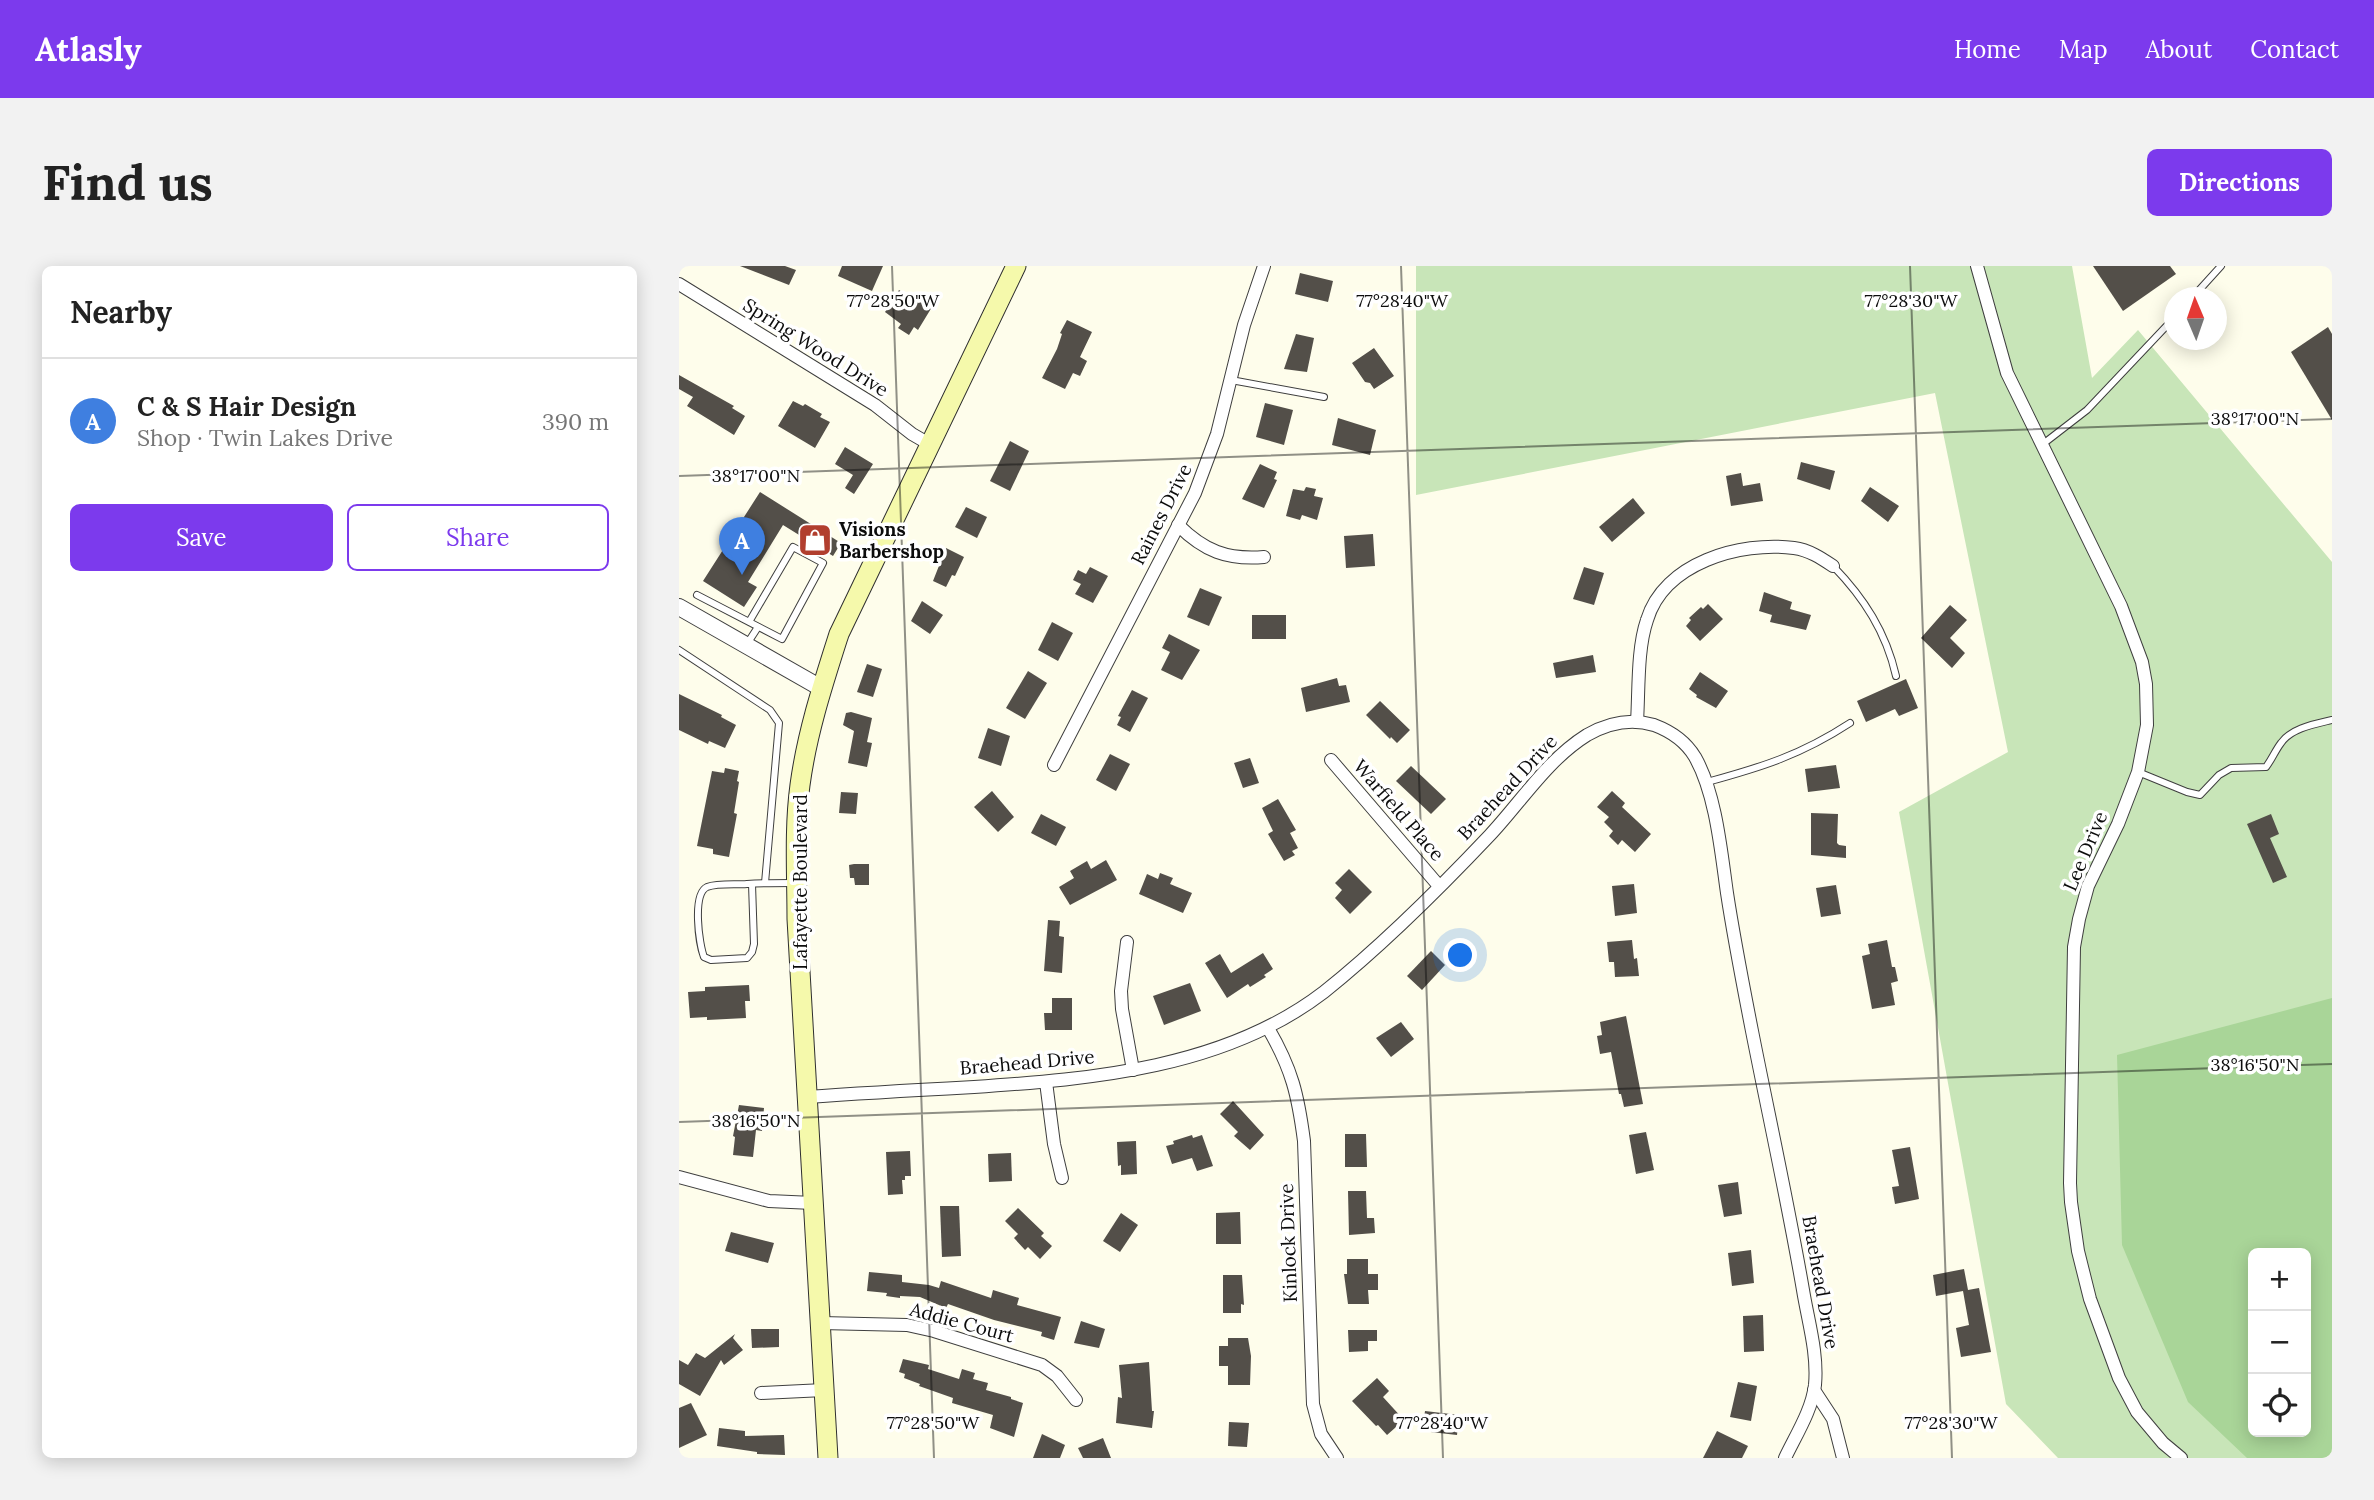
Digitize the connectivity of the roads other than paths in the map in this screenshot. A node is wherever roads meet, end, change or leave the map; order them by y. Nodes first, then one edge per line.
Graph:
1 (1016, 266) edge
2 (1264, 266) edge
3 (1977, 266) edge
4 (2221, 266) edge
5 (679, 284) edge
6 (2202, 287) edge
7 (2164, 329) edge
8 (1229, 380) junction
9 (1324, 397) dead end
10 (932, 445) junction
11 (2042, 445) junction
12 (1178, 525) junction
13 (1264, 557) dead end
14 (1833, 565) joint
15 (697, 595) dead end
16 (679, 607) edge
17 (728, 611) junction
18 (749, 622) junction
19 (758, 627) junction
20 (717, 629) junction
21 (746, 645) junction
22 (679, 650) edge
23 (1896, 676) dead end
24 (821, 688) junction
25 (2332, 720) edge
26 (1637, 722) junction
27 (1850, 723) dead end
28 (1331, 760) dead end
29 (1054, 765) dead end
30 (2138, 772) junction
31 (1705, 783) junction
32 (765, 883) junction
33 (797, 883) junction
34 (752, 884) junction
35 (1439, 886) junction
36 (1127, 942) dead end
37 (1268, 1028) junction
38 (1133, 1070) junction
39 (1047, 1082) junction
40 (807, 1097) junction
41 (679, 1177) edge
42 (1062, 1178) dead end
43 (813, 1203) junction
44 (821, 1323) junction
45 (824, 1390) junction
46 (1814, 1390) junction
47 (761, 1393) dead end
48 (1076, 1400) dead end
49 (1328, 1455) edge
50 (2173, 1456) edge
51 (828, 1458) edge
52 (1785, 1458) edge
53 (1843, 1458) edge

1 - 10 main road, Lafayette Boulevard
2 - 8 street, Raines Drive
3 - 11 street, Lee Drive
4 - 6 lane
5 - 10 street, Spring Wood Drive
7 - 11 lane
8 - 9 lane
8 - 12 street, Raines Drive
10 - 24 main road, Lafayette Boulevard
11 - 30 street, Lee Drive
12 - 13 street
12 - 29 street, Raines Drive
14 - 23 lane
14 - 26 street
15 - 17 lane
16 - 20 street
17 - 18 lane
17 - 20 lane
18 - 19 lane
18 - 19 lane
19 - 21 lane
20 - 21 street
21 - 24 street
22 - 32 lane
24 - 33 main road, Lafayette Boulevard
25 - 30 lane
26 - 31 street, Braehead Drive
26 - 35 street, Braehead Drive
27 - 31 lane
28 - 35 street, Warfield Place
30 - 50 street, Lee Drive
31 - 46 street, Braehead Drive
32 - 33 lane
32 - 34 lane
33 - 40 main road, Lafayette Boulevard
34 - 34 lane
35 - 37 street, Braehead Drive
36 - 38 street
37 - 38 street, Braehead Drive
37 - 49 street, Kinlock Drive
38 - 39 street, Braehead Drive
39 - 40 street, Braehead Drive
39 - 42 street
40 - 43 main road, Lafayette Boulevard
41 - 43 street
43 - 44 main road, Lafayette Boulevard
44 - 45 main road, Lafayette Boulevard
44 - 48 street, Addie Court
45 - 47 street
45 - 51 main road, Lafayette Boulevard
46 - 52 street, Braehead Drive
46 - 53 street

